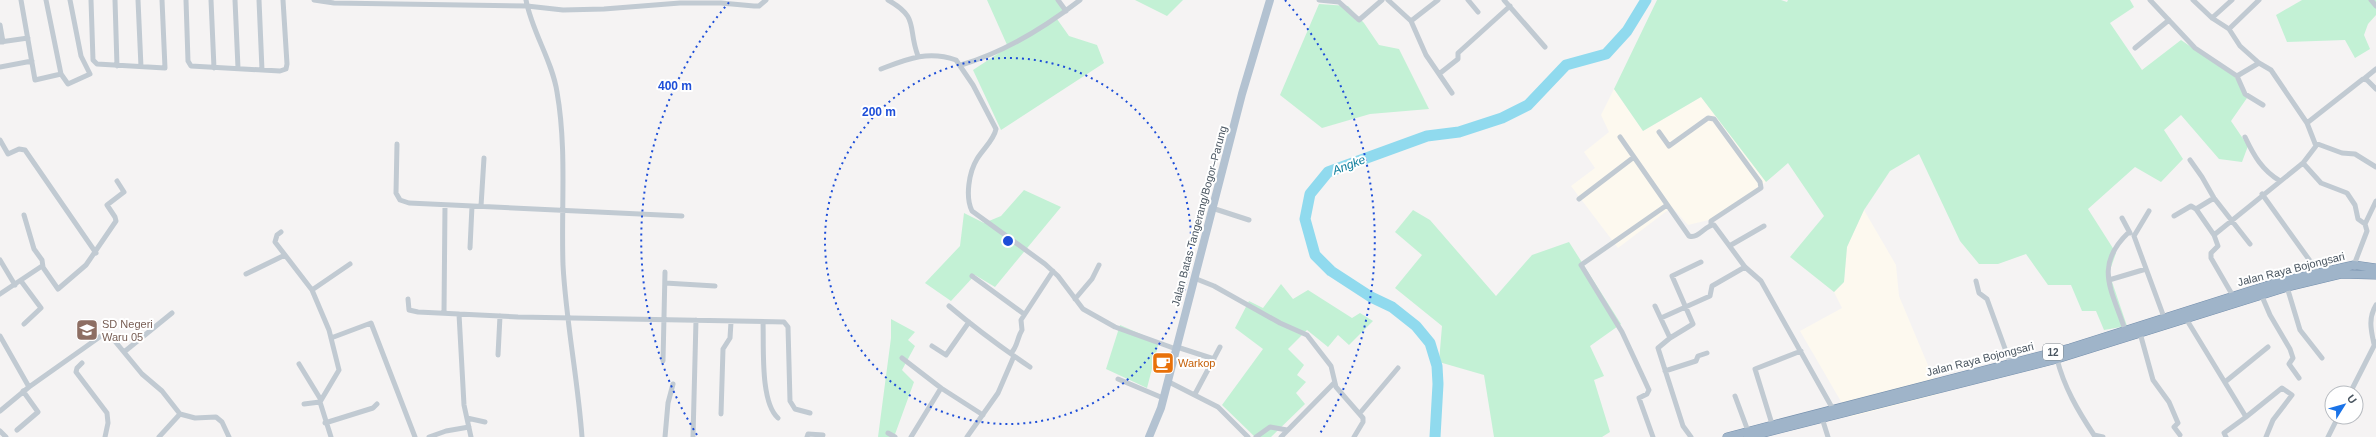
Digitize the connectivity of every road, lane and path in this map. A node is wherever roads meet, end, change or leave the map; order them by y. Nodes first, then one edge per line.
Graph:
1 (21, 0) edge
2 (46, 0) edge
3 (70, 0) edge
4 (91, 0) edge
5 (115, 0) edge
6 (138, 0) edge
7 (162, 0) edge
8 (186, 0) edge
9 (211, 0) edge
10 (235, 0) edge
11 (259, 0) edge
12 (283, 0) edge
13 (314, 0) edge
14 (526, 0) edge
15 (766, 0) edge
16 (888, 0) edge
17 (1058, 0) edge
18 (1080, 0) edge
19 (1270, 0) edge
20 (1319, 0) edge
21 (1382, 0) edge
22 (1388, 0) edge
23 (1438, 0) edge
24 (1468, 0) edge
25 (1504, 0) edge
26 (2150, 0) edge
27 (2193, 0) edge
28 (2232, 0) edge
29 (2259, 0) edge
30 (2371, 0) edge
31 (527, 6) junction
32 (1510, 6) junction
33 (2376, 6) edge
34 (1066, 11) junction
35 (1478, 12) dead end
36 (2212, 18) junction
37 (2169, 20) junction
38 (1411, 22) junction
39 (0, 25) edge
40 (2229, 29) junction
41 (28, 38) junction
42 (1, 42) edge
43 (1545, 47) dead end
44 (2135, 48) dead end
45 (918, 56) junction
46 (32, 61) junction
47 (2259, 63) junction
48 (961, 65) junction
49 (117, 66) junction
50 (0, 67) edge
51 (141, 67) junction
52 (214, 68) junction
53 (238, 68) junction
54 (881, 69) dead end
55 (2376, 69) edge
56 (262, 70) junction
57 (60, 74) junction
58 (1439, 74) junction
59 (2237, 76) junction
60 (2365, 78) junction
61 (2376, 89) edge
62 (1452, 93) dead end
63 (2263, 105) dead end
64 (2307, 123) junction
65 (1658, 132) dead end
66 (1620, 137) dead end
67 (2245, 137) dead end
68 (0, 140) edge
69 (2315, 143) junction
70 (397, 144) dead end
71 (1634, 157) junction
72 (484, 158) dead end
73 (2190, 160) dead end
74 (2303, 163) junction
75 (2376, 167) edge
76 (117, 181) dead end
77 (2280, 181) junction
78 (2262, 194) junction
79 (2214, 198) junction
80 (1579, 199) dead end
81 (2376, 201) edge
82 (445, 205) junction
83 (1666, 205) junction
84 (472, 206) junction
85 (481, 206) junction
86 (1212, 208) junction
87 (2196, 209) junction
88 (2149, 211) dead end
89 (563, 212) junction
90 (24, 215) dead end
91 (682, 216) dead end
92 (2174, 216) dead end
93 (2122, 218) dead end
94 (1249, 220) dead end
95 (2231, 223) junction
96 (2365, 224) junction
97 (1711, 225) junction
98 (1764, 226) dead end
99 (281, 232) dead end
100 (2129, 232) junction
101 (2214, 235) junction
102 (2134, 236) junction
103 (2250, 244) dead end
104 (1731, 245) junction
105 (470, 248) dead end
106 (96, 253) junction
107 (285, 255) junction
108 (0, 260) edge
109 (1701, 262) dead end
110 (350, 264) dead end
111 (1099, 265) dead end
112 (2354, 265) junction
113 (43, 267) junction
114 (1745, 267) junction
115 (2376, 268) edge
116 (2146, 269) junction
117 (1053, 271) junction
118 (665, 272) dead end
119 (2318, 272) junction
120 (246, 274) dead end
121 (2376, 275) edge
122 (972, 276) dead end
123 (1194, 278) junction
124 (2109, 280) junction
125 (21, 281) junction
126 (1976, 282) dead end
127 (665, 283) junction
128 (14, 285) junction
129 (715, 286) dead end
130 (2287, 287) junction
131 (312, 290) junction
132 (0, 294) edge
133 (2261, 294) junction
134 (2233, 296) junction
135 (408, 299) dead end
136 (1075, 299) junction
137 (2376, 305) edge
138 (949, 306) dead end
139 (1655, 306) dead end
140 (1685, 307) junction
141 (172, 313) dead end
142 (444, 313) junction
143 (459, 314) junction
144 (1024, 314) junction
145 (500, 316) junction
146 (2184, 316) junction
147 (568, 317) junction
148 (1662, 318) junction
149 (664, 319) junction
150 (696, 320) junction
151 (2165, 321) junction
152 (730, 322) junction
153 (763, 322) junction
154 (969, 322) junction
155 (24, 324) dead end
156 (2125, 330) junction
157 (2140, 333) junction
158 (0, 336) edge
159 (331, 338) junction
160 (1670, 338) junction
161 (2375, 343) edge
162 (932, 346) dead end
163 (1220, 347) dead end
164 (2268, 347) dead end
165 (1176, 348) junction
166 (1801, 351) junction
167 (124, 352) junction
168 (1707, 353) dead end
169 (1013, 354) junction
170 (498, 355) dead end
171 (902, 358) dead end
172 (2322, 358) dead end
173 (1214, 359) junction
174 (2057, 359) junction
175 (663, 361) dead end
176 (82, 363) dead end
177 (299, 364) dead end
178 (2011, 366) junction
179 (1030, 367) dead end
180 (1398, 368) dead end
181 (1665, 371) junction
182 (2299, 378) dead end
183 (1118, 379) dead end
184 (1167, 381) junction
185 (2225, 382) junction
186 (1334, 383) junction
187 (673, 384) dead end
188 (2354, 385) edge
189 (29, 387) junction
190 (941, 388) junction
191 (23, 391) junction
192 (1195, 394) junction
193 (1735, 396) dead end
194 (1163, 398) junction
195 (321, 401) junction
196 (304, 404) dead end
197 (377, 404) dead end
198 (0, 411) edge
199 (1834, 411) junction
200 (810, 413) dead end
201 (1360, 413) junction
202 (180, 414) junction
203 (721, 414) dead end
204 (983, 416) junction
205 (2246, 417) junction
206 (467, 418) junction
207 (778, 418) dead end
208 (1822, 418) junction
209 (485, 422) dead end
210 (325, 423) junction
211 (1772, 424) junction
212 (2334, 425) edge
213 (468, 427) junction
214 (17, 430) dead end
215 (1287, 430) junction
216 (0, 431) edge
217 (888, 433) dead end
218 (1748, 434) edge
219 (823, 435) dead end
220 (2180, 435) dead end
221 (6, 437) edge
222 (105, 437) edge
223 (159, 437) edge
224 (229, 437) edge
225 (331, 437) edge
226 (415, 437) edge
227 (429, 437) edge
228 (471, 437) edge
229 (582, 437) edge
230 (665, 437) edge
231 (693, 437) edge
232 (807, 437) edge
233 (895, 437) edge
234 (911, 437) edge
235 (967, 437) edge
236 (1149, 437) edge
237 (1248, 437) edge
238 (1256, 437) edge
239 (1282, 437) edge
240 (1354, 437) edge
241 (1654, 437) edge
242 (1691, 437) edge
243 (1727, 437) edge
244 (1828, 437) edge
245 (2103, 437) edge
246 (2226, 437) edge
247 (2266, 437) edge
248 (2328, 437) edge

1 - 41 street
2 - 57 street
3 - 57 street
4 - 49 street
5 - 49 street
6 - 51 street
7 - 51 street
8 - 52 street
9 - 52 street
10 - 53 street
11 - 56 street
12 - 56 street
13 - 31 street
14 - 31 street
15 - 31 street
16 - 45 street
17 - 34 street
18 - 34 street
19 - 86 main road, Jalan Batas Tangerang/Bogor–Parung
20 - 21 street
22 - 38 street
23 - 38 street
24 - 35 street
25 - 32 street
26 - 37 street
27 - 36 street
28 - 36 street
29 - 40 street
30 - 33 street
31 - 89 street
32 - 43 street
32 - 58 street
34 - 48 street
36 - 40 street
37 - 44 street
37 - 59 street
38 - 58 street
39 - 42 street
40 - 47 street
41 - 42 street
41 - 46 street
45 - 48 street
45 - 54 street
46 - 50 street
46 - 57 street
47 - 59 street
47 - 64 street
48 - 117 street
49 - 51 street
52 - 53 street
53 - 56 street
55 - 60 street
58 - 62 street
59 - 63 street
60 - 61 street
60 - 64 street
64 - 69 street
65 - 97 street
66 - 71 street
67 - 77 street
68 - 106 street
69 - 74 street
69 - 75 street
70 - 82 street
71 - 80 street
71 - 83 street
72 - 85 street
73 - 79 street
74 - 77 street
74 - 96 street
76 - 106 street
77 - 78 street
78 - 95 street
78 - 119 street
79 - 87 street
79 - 95 street
81 - 96 street
82 - 84 street
82 - 142 street
83 - 97 street
83 - 241 street
84 - 85 street
84 - 105 street
85 - 89 street
86 - 94 street
86 - 123 main road, Jalan Batas Tangerang/Bogor–Parung
87 - 92 street
87 - 101 street
88 - 102 street
89 - 91 street
89 - 147 street
90 - 113 street
93 - 100 street
95 - 101 street
95 - 103 street
96 - 112 street
97 - 104 street
98 - 104 street
99 - 107 street
100 - 102 street
100 - 124 street
101 - 134 street
102 - 116 street
104 - 114 street
106 - 113 street
107 - 120 street
107 - 131 street
108 - 128 street
109 - 140 street
110 - 131 street
111 - 136 street
112 - 115 highway, Jalan Raya Bojongsari / 12
112 - 119 highway, Jalan Raya Bojongsari / 12
113 - 125 street
114 - 140 street
114 - 166 street
116 - 124 street
116 - 151 street
117 - 136 street
117 - 144 street
118 - 127 street
119 - 134 highway, Jalan Raya Bojongsari / 12
121 - 130 highway, Jalan Raya Bojongsari / 12
122 - 144 street
123 - 165 main road, Jalan Batas Tangerang/Bogor–Parung
123 - 186 street
124 - 156 street
125 - 128 street
125 - 155 street
126 - 178 street
127 - 129 street
127 - 149 street
128 - 132 street
130 - 133 highway, Jalan Raya Bojongsari / 12
130 - 172 street
131 - 159 street
133 - 146 highway, Jalan Raya Bojongsari / 12
133 - 182 street
134 - 146 highway, Jalan Raya Bojongsari / 12
135 - 142 street
136 - 165 street
137 - 161 street
138 - 154 street
139 - 148 street
140 - 148 street
140 - 160 street
141 - 167 street
142 - 143 street
143 - 145 street
143 - 206 street
144 - 169 street
145 - 147 street
145 - 170 street
146 - 151 highway, Jalan Raya Bojongsari / 12
146 - 185 street
147 - 149 street
147 - 229 street
148 - 160 street
149 - 150 street
149 - 175 street
150 - 152 street
150 - 231 street
151 - 156 highway, Jalan Raya Bojongsari / 12
151 - 157 highway, Jalan Raya Bojongsari / 12
152 - 153 street
152 - 203 street
153 - 200 street
153 - 207 street
154 - 162 street
154 - 169 street
156 - 178 highway, Jalan Raya Bojongsari / 12
157 - 174 highway, Jalan Raya Bojongsari / 12
157 - 220 street
158 - 189 street
159 - 195 street
159 - 226 street
160 - 181 street
161 - 188 street
163 - 173 street
164 - 185 street
165 - 173 street
165 - 184 main road, Jalan Batas Tangerang/Bogor–Parung
166 - 199 street
166 - 211 street
167 - 189 street
167 - 202 street
168 - 181 street
169 - 179 street
169 - 204 street
171 - 190 street
173 - 192 street
174 - 178 highway, Jalan Raya Bojongsari / 12
174 - 245 street
176 - 222 street
177 - 195 street
178 - 199 highway, Jalan Raya Bojongsari / 12
180 - 201 street
181 - 242 street
183 - 194 street
184 - 192 street
184 - 194 main road, Jalan Batas Tangerang/Bogor–Parung
185 - 205 street
186 - 201 street
186 - 215 street
187 - 230 street
189 - 191 street
190 - 204 street
190 - 234 street
191 - 198 street
191 - 214 street
192 - 237 street
193 - 218 street
194 - 236 main road, Jalan Batas Tangerang/Bogor–Parung
195 - 196 street
195 - 210 street
197 - 210 street
199 - 208 highway, Jalan Raya Bojongsari / 12
199 - 211 highway, Jalan Raya Bojongsari / 12
201 - 240 street
202 - 223 street
202 - 224 street
204 - 235 street
205 - 246 street
205 - 247 street
206 - 209 street
206 - 213 street
208 - 218 highway, Jalan Raya Bojongsari / 12
208 - 244 street
210 - 225 street
211 - 218 highway, Jalan Raya Bojongsari / 12
212 - 248 street
213 - 227 street
213 - 228 street
215 - 238 street
215 - 239 street
216 - 221 street
217 - 233 street
218 - 243 highway, Jalan Raya Bojongsari / 12
219 - 232 street

